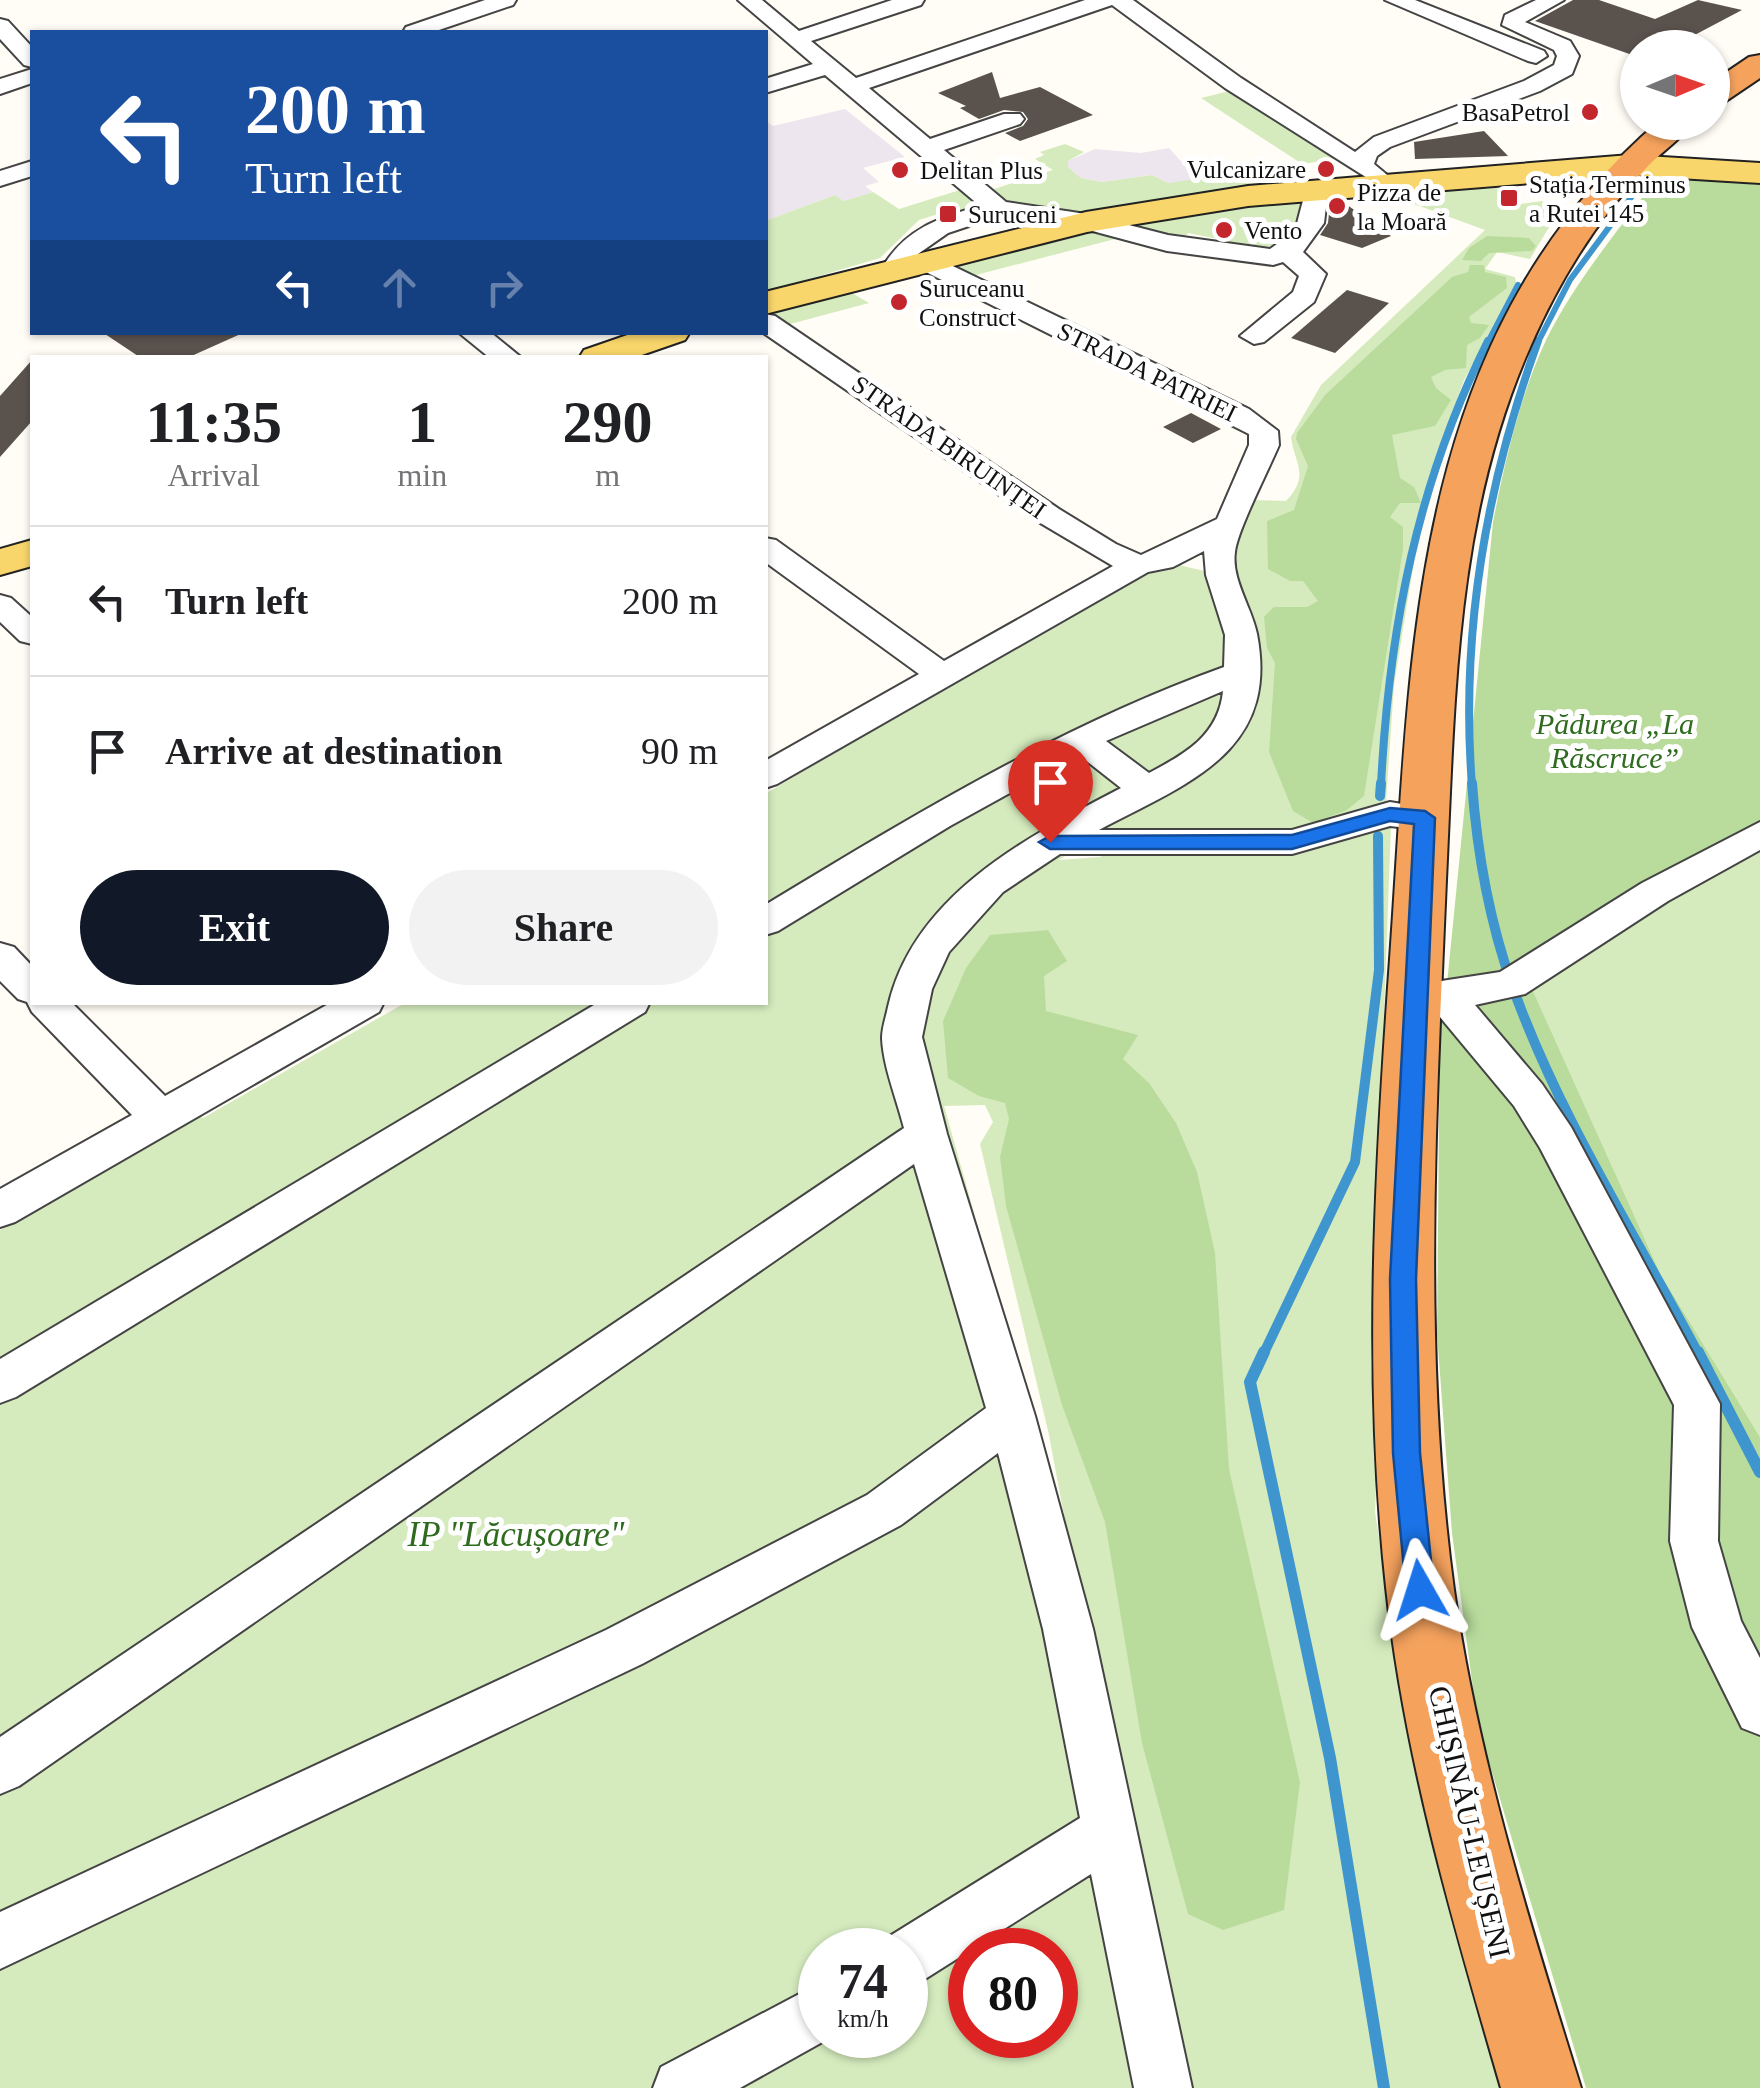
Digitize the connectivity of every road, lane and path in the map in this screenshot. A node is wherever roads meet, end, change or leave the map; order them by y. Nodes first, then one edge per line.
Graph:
1 (505, 0) edge
2 (749, 0) edge
3 (913, 0) edge
4 (1106, 0) edge
5 (1120, 0) edge
6 (1396, 0) edge
7 (1553, 0) edge
8 (776, 22) junction
9 (0, 26) edge
10 (420, 30) edge
11 (751, 30) edge
12 (795, 39) junction
13 (30, 58) edge
14 (1760, 64) edge
15 (828, 67) junction
16 (1564, 69) junction
17 (30, 77) edge
18 (1730, 84) edge
19 (768, 85) edge
20 (0, 86) edge
21 (851, 87) junction
22 (1012, 118) dead end
23 (1658, 140) edge
24 (924, 149) junction
25 (1630, 165) junction
26 (30, 169) edge
27 (1760, 173) edge
28 (1373, 175) junction
29 (0, 179) edge
30 (1316, 190) junction
31 (998, 208) junction
32 (1086, 222) junction
33 (1288, 252) junction
34 (908, 265) junction
35 (768, 301) edge
36 (768, 324) edge
37 (476, 335) edge
38 (663, 335) edge
39 (1254, 336) dead end
40 (506, 355) edge
41 (606, 355) edge
42 (1230, 525) junction
43 (768, 549) edge
44 (30, 553) edge
45 (1174, 555) junction
46 (0, 563) edge
47 (1138, 565) junction
48 (1222, 575) junction
49 (0, 605) edge
50 (30, 632) edge
51 (1241, 674) junction
52 (942, 675) junction
53 (1081, 739) junction
54 (768, 774) edge
55 (1146, 790) junction
56 (1425, 818) junction
57 (1760, 834) edge
58 (1050, 842) junction
59 (768, 920) edge
60 (0, 957) edge
61 (30, 987) edge
62 (1430, 997) junction
63 (49, 1005) edge
64 (361, 1005) edge
65 (626, 1005) edge
66 (160, 1117) junction
67 (926, 1134) junction
68 (0, 1210) edge
69 (0, 1383) edge
70 (1012, 1416) junction
71 (1760, 1710) edge
72 (0, 1768) edge
73 (1108, 1832) junction
74 (0, 1942) edge
75 (928, 1945) edge
76 (798, 2024) edge
77 (682, 2088) edge
78 (1162, 2088) edge
79 (1540, 2088) edge

1 - 10 street
2 - 8 street
3 - 12 street
4 - 21 street
5 - 28 street
6 - 16 street
7 - 16 street
8 - 11 street
8 - 12 street
9 - 13 street
12 - 15 street
14 - 18 highway
15 - 19 street
15 - 21 street
16 - 28 street
17 - 20 street
21 - 24 street
22 - 24 street
23 - 25 highway, CHIȘINĂU-LEUȘENI
24 - 31 street
25 - 27 main road
25 - 28 main road
25 - 56 highway, CHIȘINĂU-LEUȘENI
26 - 29 street
28 - 30 main road
30 - 32 main road
30 - 33 street
31 - 32 street
31 - 34 street
32 - 33 street
32 - 34 main road
33 - 39 street
34 - 35 main road
34 - 42 street, STRADA PATRIEI
36 - 47 street, STRADA BIRUINȚEI
37 - 40 street
38 - 41 main road
42 - 45 street
42 - 48 street
43 - 52 street
44 - 46 main road
45 - 47 street
45 - 48 street
47 - 52 street
48 - 51 street
49 - 50 street
51 - 53 street
51 - 55 street
52 - 54 street
53 - 55 street
53 - 59 street
55 - 58 street
56 - 58 street
56 - 62 highway, CHIȘINĂU-LEUȘENI
57 - 62 street
58 - 67 street
60 - 61 street
62 - 71 street
62 - 79 highway, CHIȘINĂU-LEUȘENI
63 - 66 street
64 - 66 street
65 - 69 street
66 - 68 street
67 - 70 street
67 - 72 street
70 - 73 street
70 - 74 street
73 - 75 street
73 - 78 street
76 - 77 street

